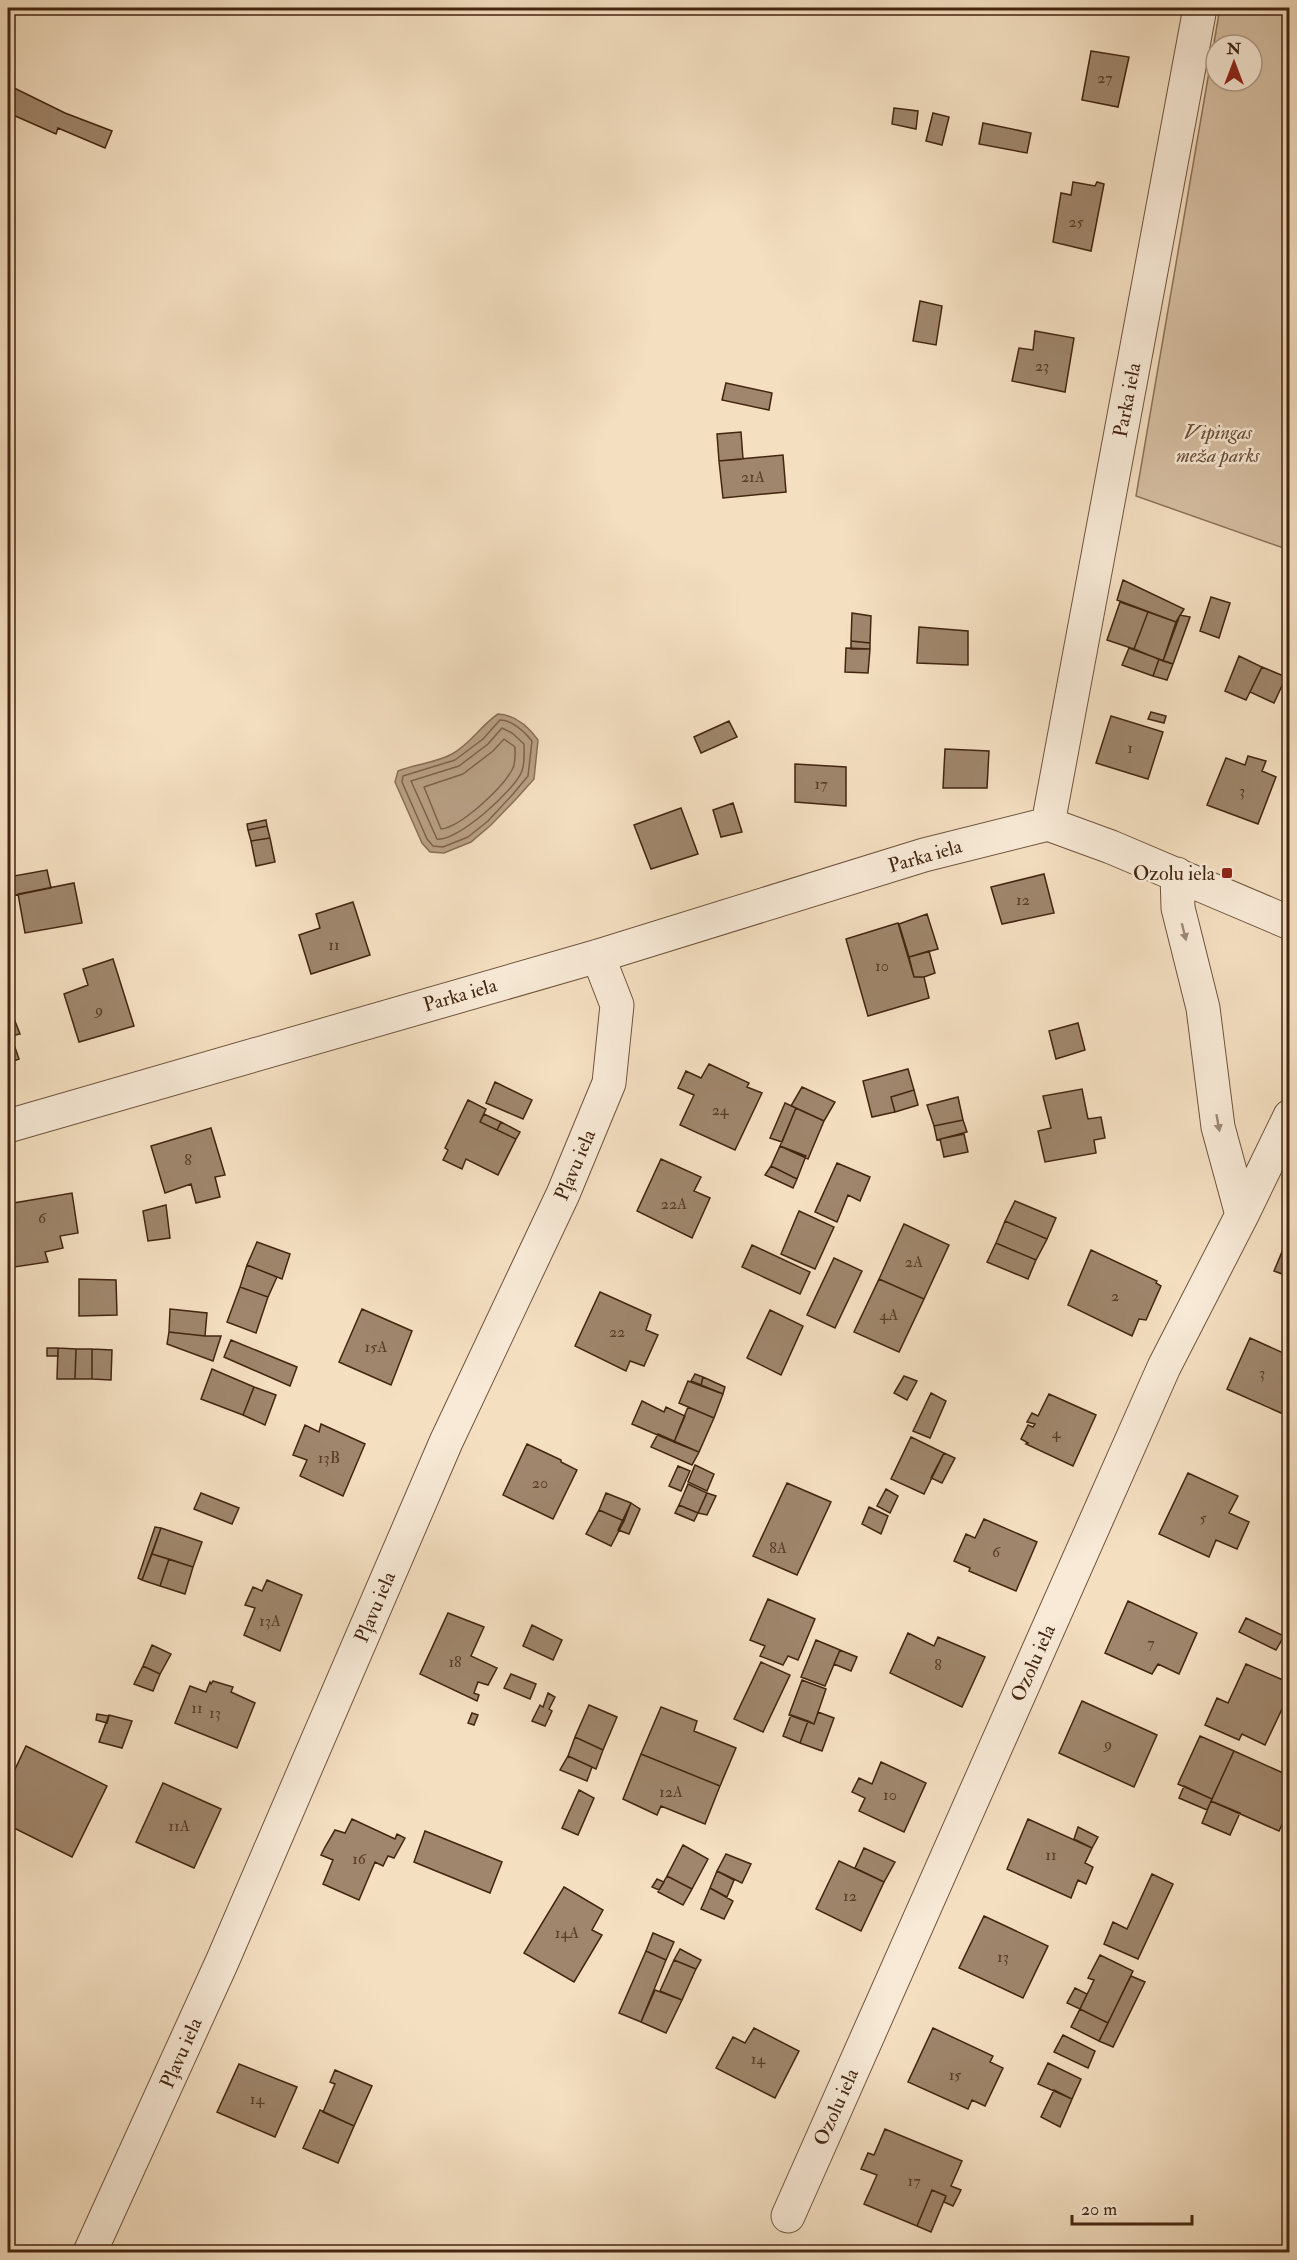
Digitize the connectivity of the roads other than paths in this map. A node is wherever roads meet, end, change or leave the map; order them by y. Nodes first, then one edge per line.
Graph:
1 (1200, 8) edge
2 (1048, 824) junction
3 (1178, 874) junction
4 (1290, 923) edge
5 (598, 956) junction
6 (1290, 1116) edge
7 (8, 1126) edge
8 (1242, 1215) junction
9 (788, 2216) dead end
10 (90, 2253) edge

1 - 2 street, Parka iela
2 - 3 street
2 - 5 street, Parka iela
3 - 4 street
3 -> 8 street
5 - 7 street, Parka iela
5 - 10 street, Pļavu iela
6 - 8 street, Ozolu iela
8 - 9 street, Ozolu iela

